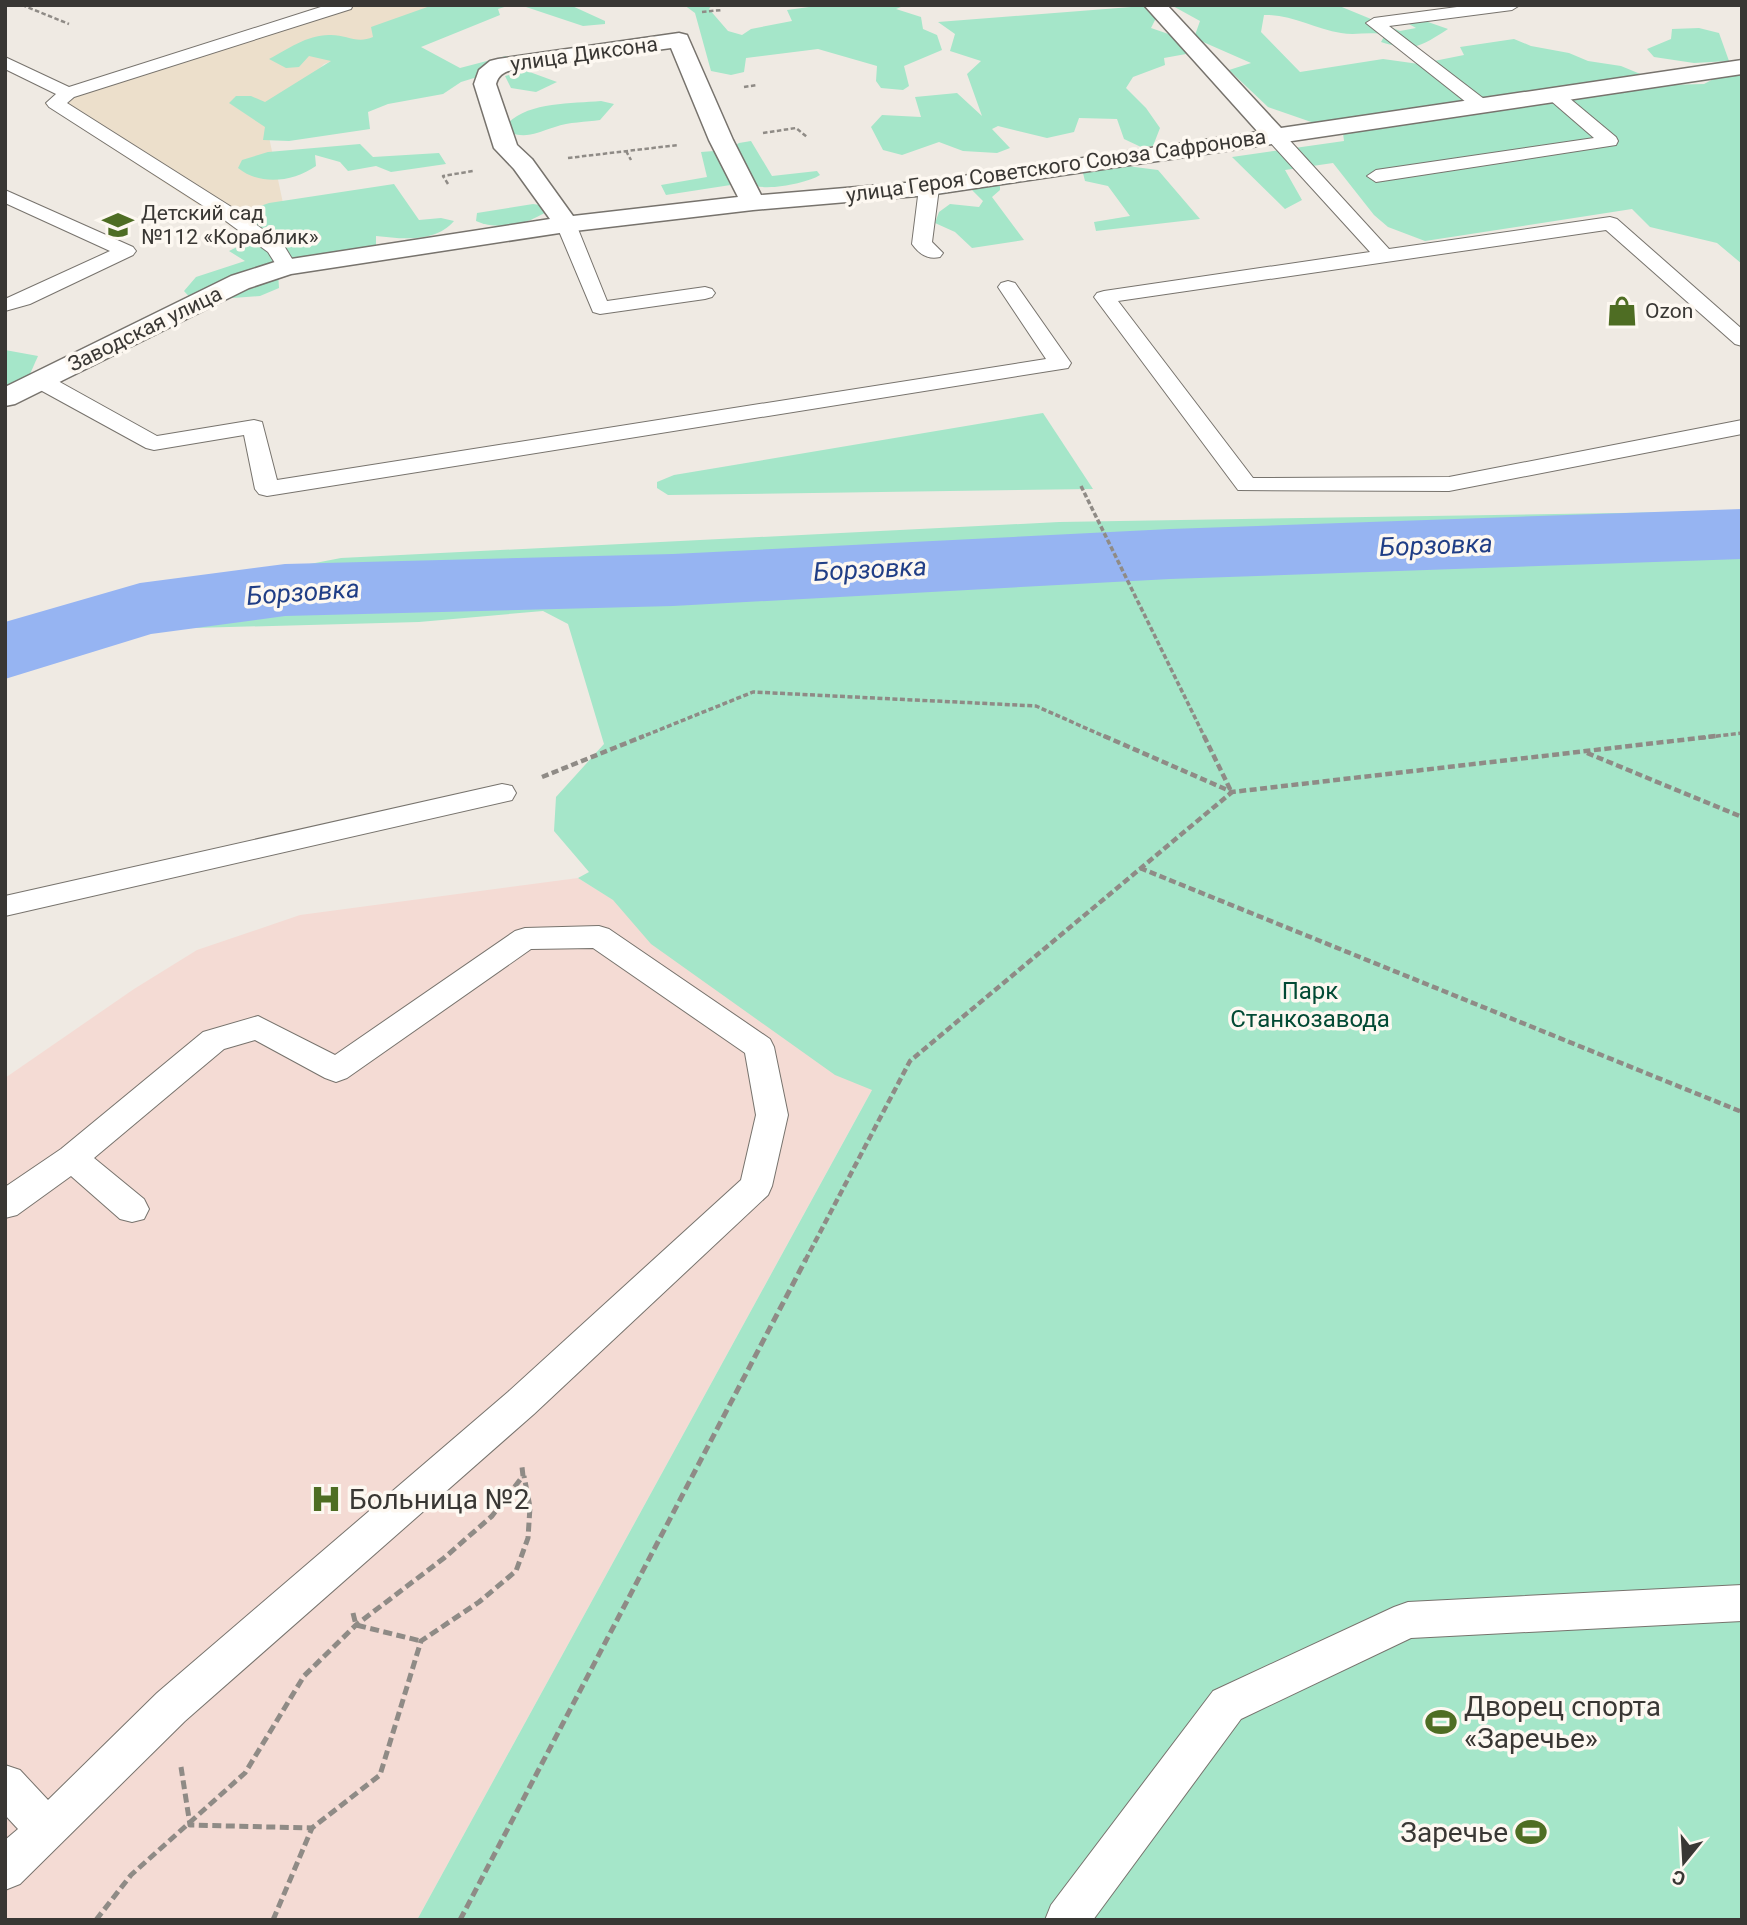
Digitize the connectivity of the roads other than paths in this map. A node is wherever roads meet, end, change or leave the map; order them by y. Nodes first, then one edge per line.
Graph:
1 (345, 5) edge
2 (1154, 5) edge
3 (1512, 5) edge
4 (5, 62) edge
5 (1742, 67) edge
6 (68, 93) junction
7 (1556, 96) junction
8 (1482, 106) junction
9 (1275, 136) junction
10 (1376, 176) dead end
11 (929, 188) junction
12 (5, 196) edge
13 (753, 203) junction
14 (566, 224) junction
15 (933, 253) dead end
16 (1383, 254) junction
17 (287, 267) junction
18 (1008, 287) dead end
19 (705, 293) dead end
20 (5, 305) edge
21 (1742, 340) edge
22 (41, 381) junction
23 (5, 398) edge
24 (1742, 427) edge
25 (502, 793) road end
26 (5, 906) edge
27 (72, 1158) junction
28 (5, 1205) edge
29 (132, 1209) dead end
30 (1742, 1602) edge
31 (5, 1785) edge
32 (47, 1830) junction
33 (5, 1869) edge
34 (1066, 1920) edge

1 - 6 lane
2 - 9 street
3 - 8 lane
4 - 6 lane
5 - 7 street, улица Героя Советского Союза Сафронова
6 - 17 lane
7 - 8 street, улица Героя Советского Союза Сафронова
7 - 10 lane
8 - 9 street, улица Героя Советского Союза Сафронова
9 - 11 street, улица Героя Советского Союза Сафронова
9 - 16 lane
11 - 13 street, улица Героя Советского Союза Сафронова
11 - 15 lane
12 - 20 lane
13 - 14 street, улица Героя Советского Союза Сафронова
13 - 14 street, улица Диксона
14 - 17 street, улица Героя Советского Союза Сафронова
14 - 19 lane
16 - 21 lane
16 - 24 lane
17 - 22 street, Заводская улица
18 - 22 lane
22 - 23 street, Заводская улица
25 - 26 lane
27 - 28 lane
27 - 29 lane
27 - 32 lane
30 - 34 lane
31 - 32 lane
32 - 33 lane

